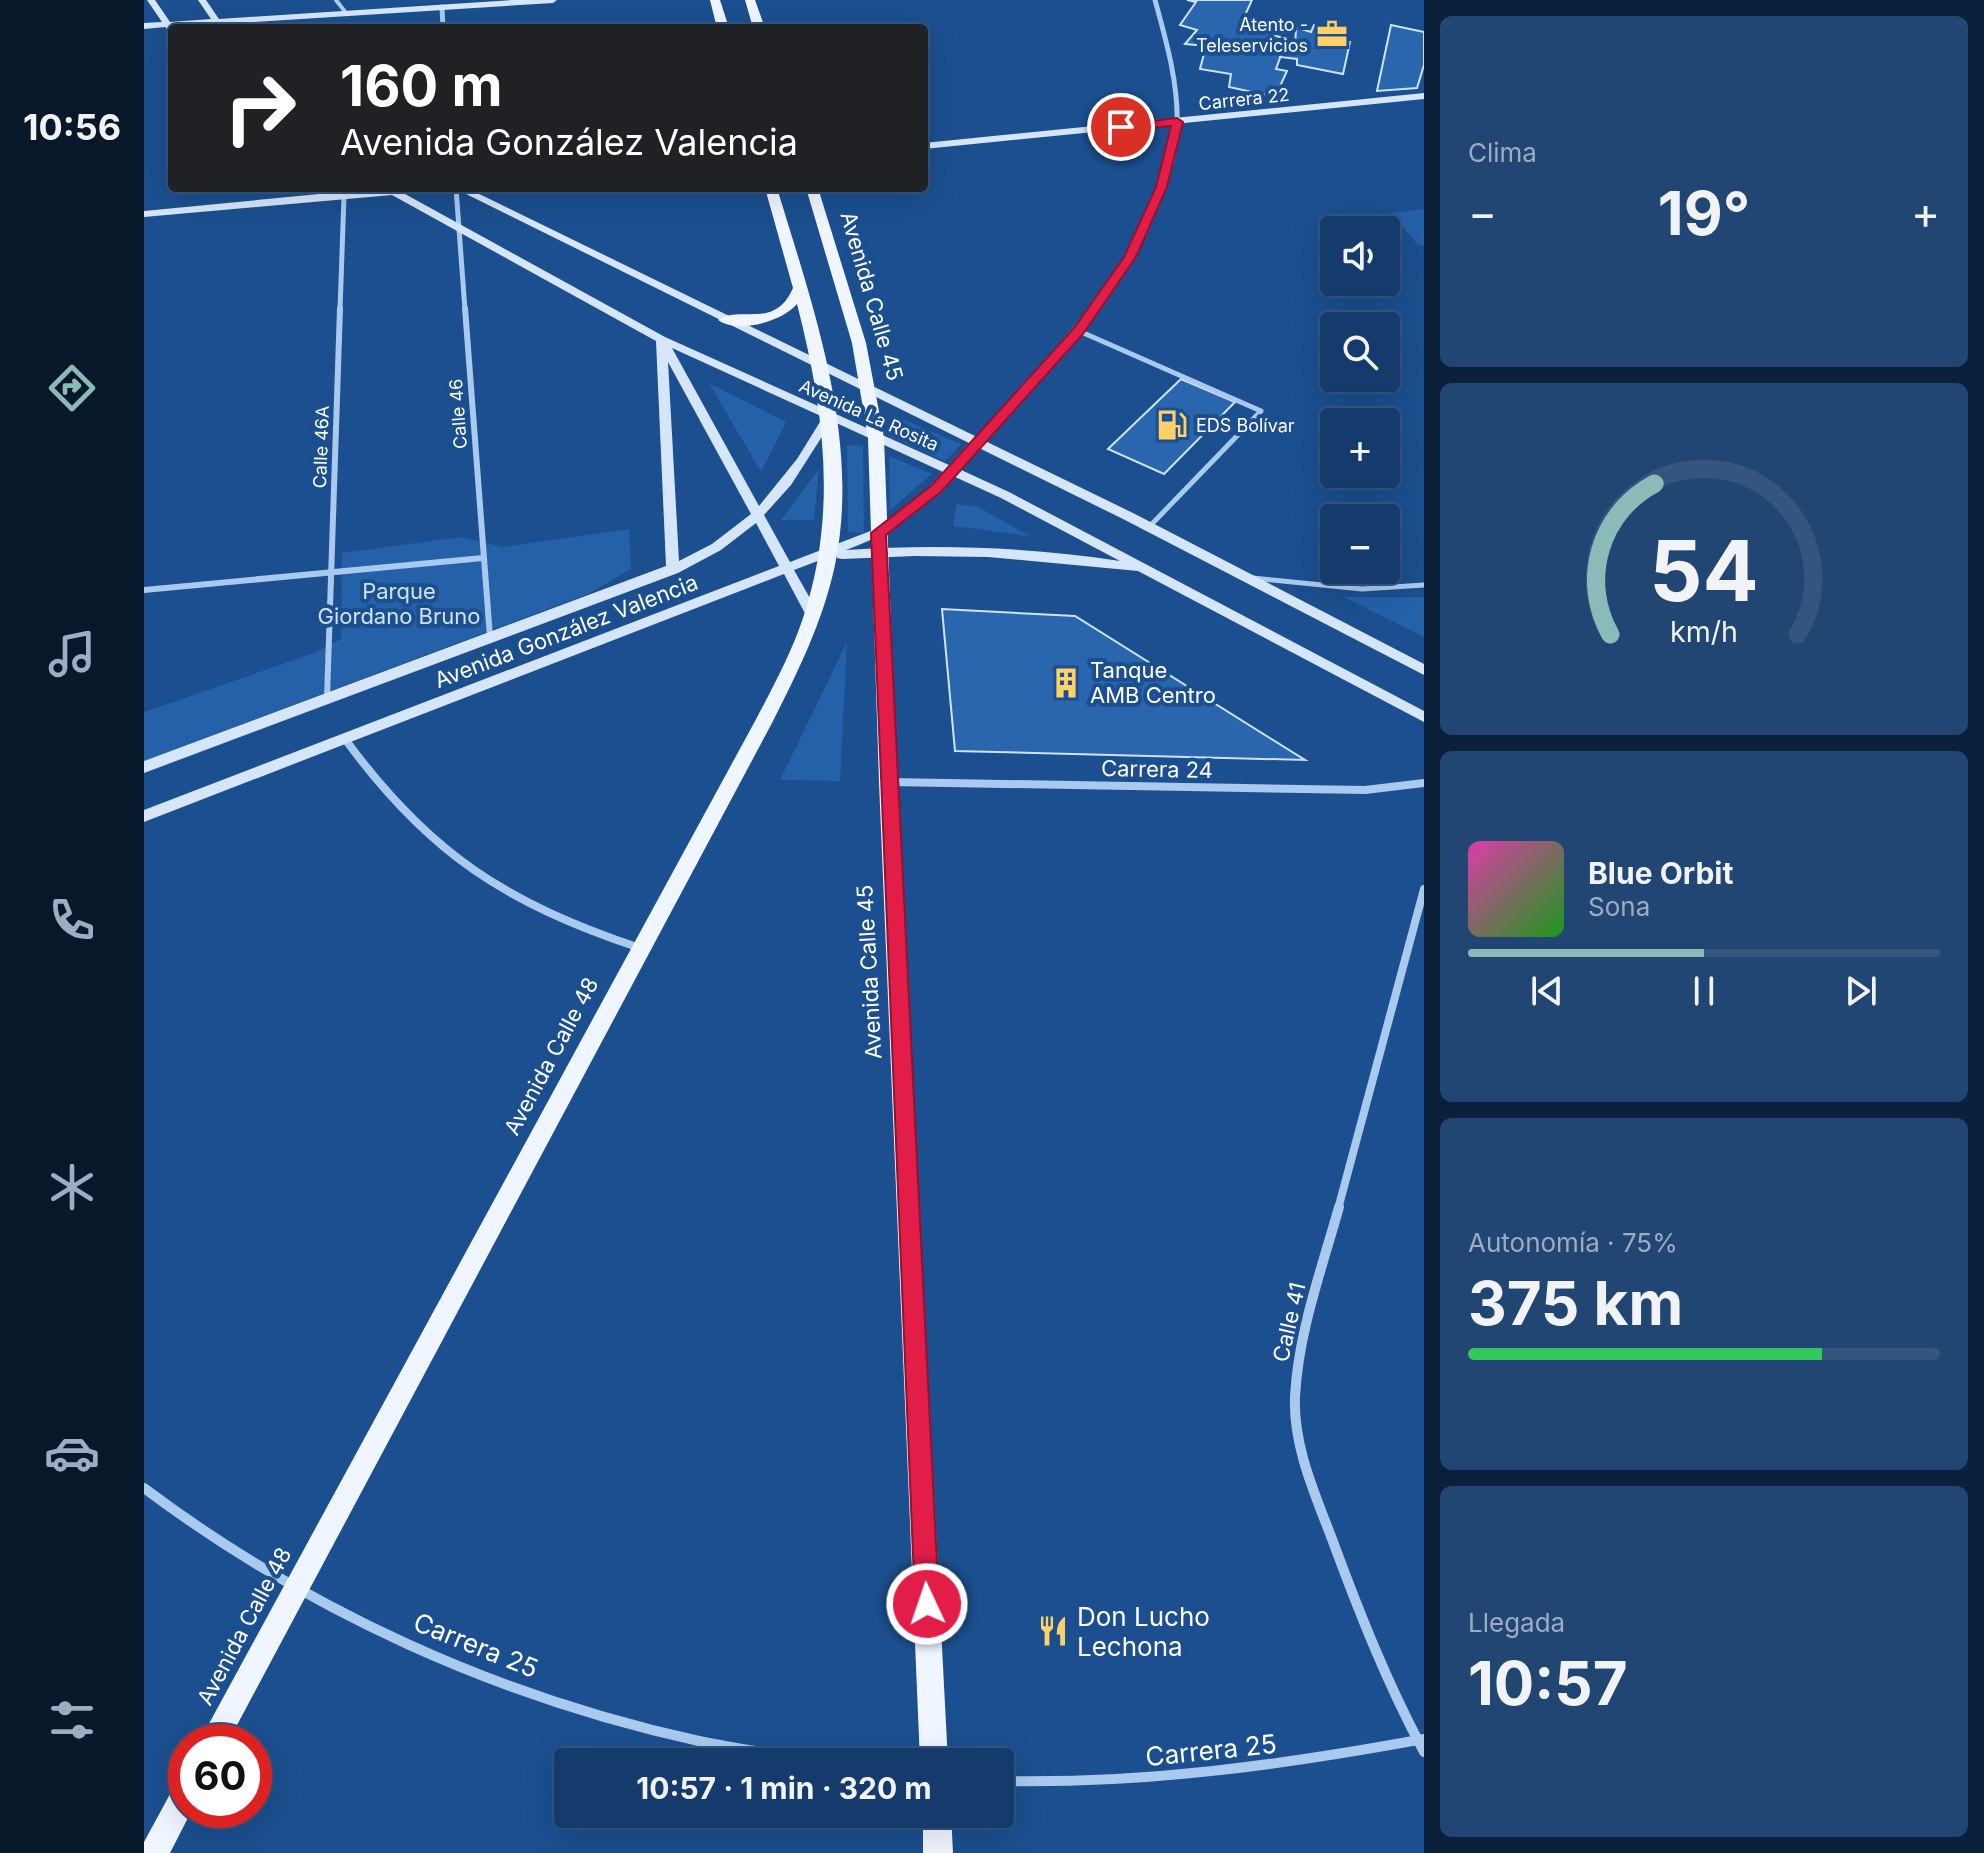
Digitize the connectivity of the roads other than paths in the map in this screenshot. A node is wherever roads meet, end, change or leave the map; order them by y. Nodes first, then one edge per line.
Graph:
1 (151, 0) edge
2 (202, 0) edge
3 (336, 0) edge
4 (553, 0) edge
5 (715, 0) edge
6 (750, 0) edge
7 (1155, 0) edge
8 (442, 7) junction
9 (346, 13) junction
10 (218, 24) edge
11 (230, 24) edge
12 (443, 24) edge
13 (722, 24) edge
14 (758, 24) edge
15 (168, 25) edge
16 (144, 26) edge
17 (168, 28) edge
18 (1424, 96) edge
19 (1177, 122) junction
20 (928, 146) edge
21 (375, 192) edge
22 (394, 192) edge
23 (458, 192) edge
24 (466, 192) edge
25 (772, 192) edge
26 (813, 192) edge
27 (344, 196) junction
28 (144, 214) edge
29 (458, 228) junction
30 (800, 288) junction
31 (725, 320) junction
32 (1079, 331) junction
33 (661, 339) junction
34 (820, 367) junction
35 (871, 392) junction
36 (829, 417) junction
37 (876, 438) junction
38 (976, 443) junction
39 (951, 471) junction
40 (757, 518) junction
41 (1149, 527) junction
42 (879, 543) junction
43 (828, 556) junction
44 (483, 558) junction
45 (673, 570) junction
46 (785, 570) junction
47 (1150, 571) junction
48 (331, 573) junction
49 (1248, 577) junction
50 (1424, 585) edge
51 (144, 590) edge
52 (813, 616) junction
53 (490, 637) junction
54 (1424, 670) edge
55 (327, 698) junction
56 (1424, 717) edge
57 (345, 739) junction
58 (144, 767) edge
59 (888, 782) junction
60 (1424, 783) edge
61 (144, 816) edge
62 (1424, 889) edge
63 (640, 948) junction
64 (144, 1488) edge
65 (296, 1589) junction
66 (223, 1724) edge
67 (1422, 1744) edge
68 (745, 1748) edge
69 (933, 1748) edge
70 (1014, 1781) edge
71 (168, 1827) edge
72 (937, 1828) edge
73 (154, 1853) edge
74 (938, 1853) edge

1 - 15 main road
2 - 10 main road
3 - 9 lane
4 - 8 main road
5 - 13 main road
6 - 14 main road
7 - 19 street
8 - 9 main road
8 - 12 street
9 - 11 main road
16 - 17 main road
18 - 19 main road, Carrera 22
19 - 20 main road, Carrera 22
19 - 32 street
21 - 27 main road
22 - 29 main road, Avenida La Rosita
23 - 29 street, Calle 46
24 - 31 main road, Avenida La Rosita
25 - 30 main road
26 - 35 main road, Avenida Calle 45
27 - 28 main road
27 - 48 street, Calle 46A
29 - 33 main road, Avenida La Rosita
29 - 44 street, Calle 46
30 - 31 main road
30 - 34 main road
31 - 34 main road, Avenida La Rosita
32 - 38 street
32 - 41 lane
33 - 36 main road, Avenida La Rosita
33 - 40 main road
33 - 45 main road
34 - 35 main road, Avenida La Rosita
34 - 36 main road, Avenida Calle 48
35 - 37 main road, Avenida Calle 45
35 - 38 main road, Avenida La Rosita
36 - 37 main road, Avenida La Rosita
36 - 40 main road, Avenida González Valencia
36 - 43 main road, Avenida Calle 48
37 - 39 main road, Avenida La Rosita
37 - 42 main road, Avenida Calle 45
38 - 39 main road
38 - 41 main road, Avenida La Rosita
39 - 42 main road
39 - 47 main road, Avenida La Rosita
40 - 45 main road, Avenida González Valencia
40 - 46 main road
41 - 49 main road, Avenida La Rosita
42 - 43 main road, Avenida González Valencia
42 - 47 main road, Avenida González Valencia
42 - 59 main road, Avenida Calle 45
43 - 46 main road, Avenida González Valencia
43 - 52 main road, Avenida Calle 48
44 - 48 street
44 - 53 street, Calle 46
45 - 53 main road, Avenida González Valencia
46 - 52 main road
46 - 57 main road, Avenida González Valencia
47 - 56 main road, Avenida La Rosita
48 - 51 street
48 - 55 street, Calle 46A
49 - 50 lane
49 - 54 main road, Avenida La Rosita
52 - 63 main road, Avenida Calle 48
53 - 55 main road, Avenida González Valencia
55 - 58 main road, Avenida González Valencia
57 - 61 main road, Avenida González Valencia
57 - 63 street
59 - 60 street, Carrera 24
59 - 69 main road, Avenida Calle 45
62 - 67 street, Calle 41
63 - 65 main road, Avenida Calle 48
64 - 65 street, Carrera 25
65 - 66 main road, Avenida Calle 48
65 - 68 street, Carrera 25
67 - 70 street, Carrera 25
71 - 73 main road
72 - 74 main road

